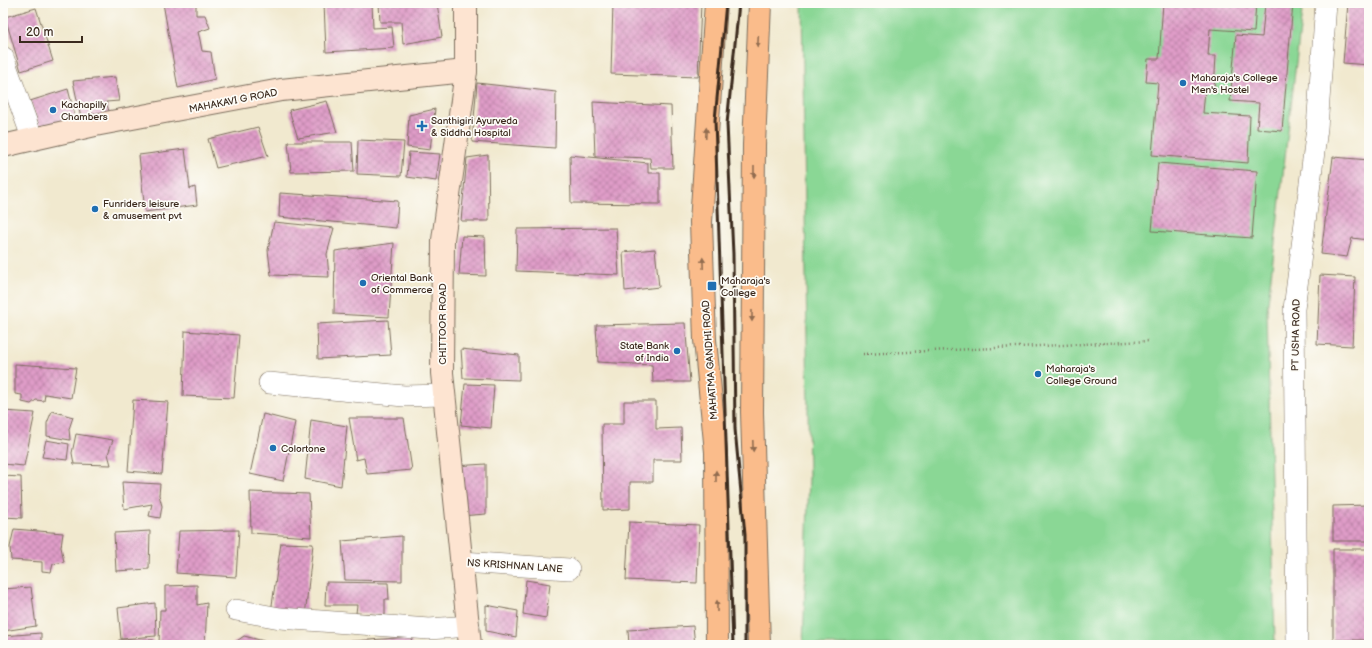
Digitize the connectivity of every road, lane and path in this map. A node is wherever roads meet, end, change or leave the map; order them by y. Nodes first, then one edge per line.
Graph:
1 (466, 3) edge
2 (716, 3) edge
3 (760, 3) edge
4 (1326, 3) edge
5 (3, 57) edge
6 (466, 71) junction
7 (33, 140) junction
8 (3, 146) edge
9 (1150, 341) dead end
10 (863, 354) dead end
11 (269, 383) dead end
12 (444, 395) junction
13 (462, 562) junction
14 (569, 569) dead end
15 (236, 610) dead end
16 (469, 636) edge
17 (717, 645) edge
18 (759, 645) edge
19 (1297, 645) edge

1 - 6 main road, CHITTOOR ROAD
17 -> 2 main road, MAHATMA GANDHI ROAD
3 -> 18 main road
4 - 19 street, PT USHA ROAD
5 - 7 street
6 - 7 main road, MAHAKAVI G ROAD
6 - 12 main road, CHITTOOR ROAD
7 - 8 main road, MAHAKAVI G ROAD
9 - 10 path
11 - 12 street
12 - 13 main road, CHITTOOR ROAD
13 - 14 street, NS KRISHNAN LANE
13 - 16 main road, CHITTOOR ROAD
15 - 16 street

